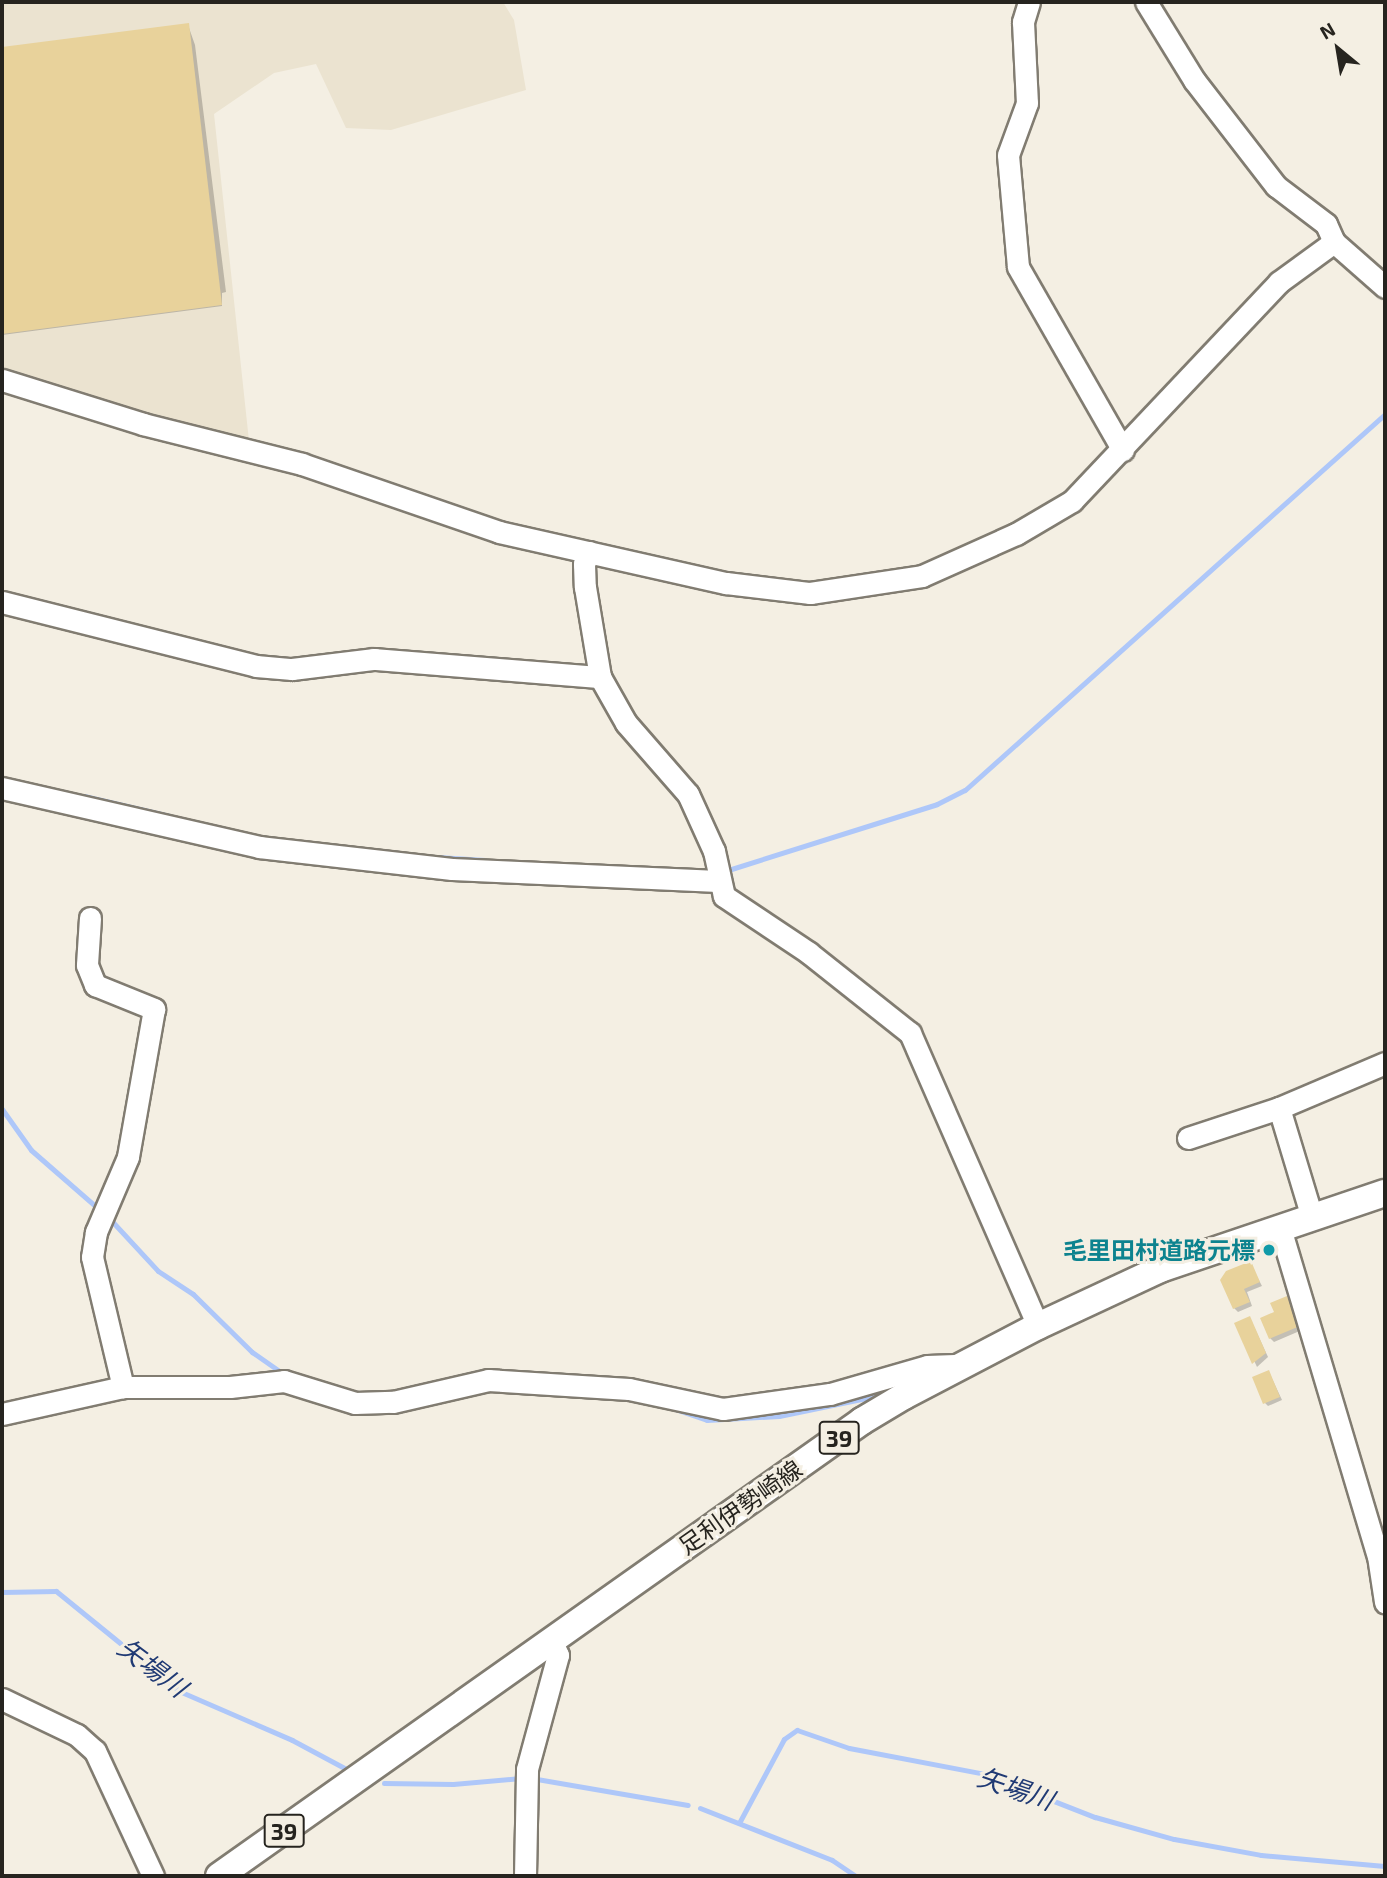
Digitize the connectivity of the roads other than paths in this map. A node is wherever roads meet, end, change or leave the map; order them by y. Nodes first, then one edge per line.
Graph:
1 (1029, 2) edge
2 (1146, 2) edge
3 (1334, 242) junction
4 (1385, 287) edge
5 (2, 380) edge
6 (1123, 450) junction
7 (589, 552) junction
8 (2, 601) edge
9 (600, 677) junction
10 (2, 788) edge
11 (718, 881) junction
12 (90, 918) dead end
13 (1385, 1063) edge
14 (1279, 1108) junction
15 (1188, 1138) dead end
16 (1385, 1193) edge
17 (1312, 1217) junction
18 (1280, 1228) junction
19 (1038, 1326) junction
20 (962, 1365) junction
21 (123, 1387) junction
22 (2, 1414) edge
23 (1382, 1555) edge
24 (1385, 1602) edge
25 (551, 1640) junction
26 (2, 1699) edge
27 (153, 1876) edge
28 (219, 1876) edge
29 (526, 1876) edge

1 - 6 street
2 - 3 street
3 - 4 street
3 - 6 street
5 - 7 street
6 - 7 street
7 - 9 street
8 - 9 street
9 - 11 street
10 - 11 street
11 - 19 street
12 - 21 street
13 - 14 street
14 - 15 street
14 - 17 street
16 - 17 main road, 足利伊勢崎線 / 39
17 - 18 main road, 足利伊勢崎線 / 39
18 - 19 main road, 足利伊勢崎線 / 39
18 - 23 street
19 - 20 main road, 足利伊勢崎線 / 39
20 - 21 street
20 - 25 main road, 足利伊勢崎線 / 39
21 - 22 street
23 - 24 street
25 - 28 main road, 足利伊勢崎線 / 39
25 - 29 street
26 - 27 street

